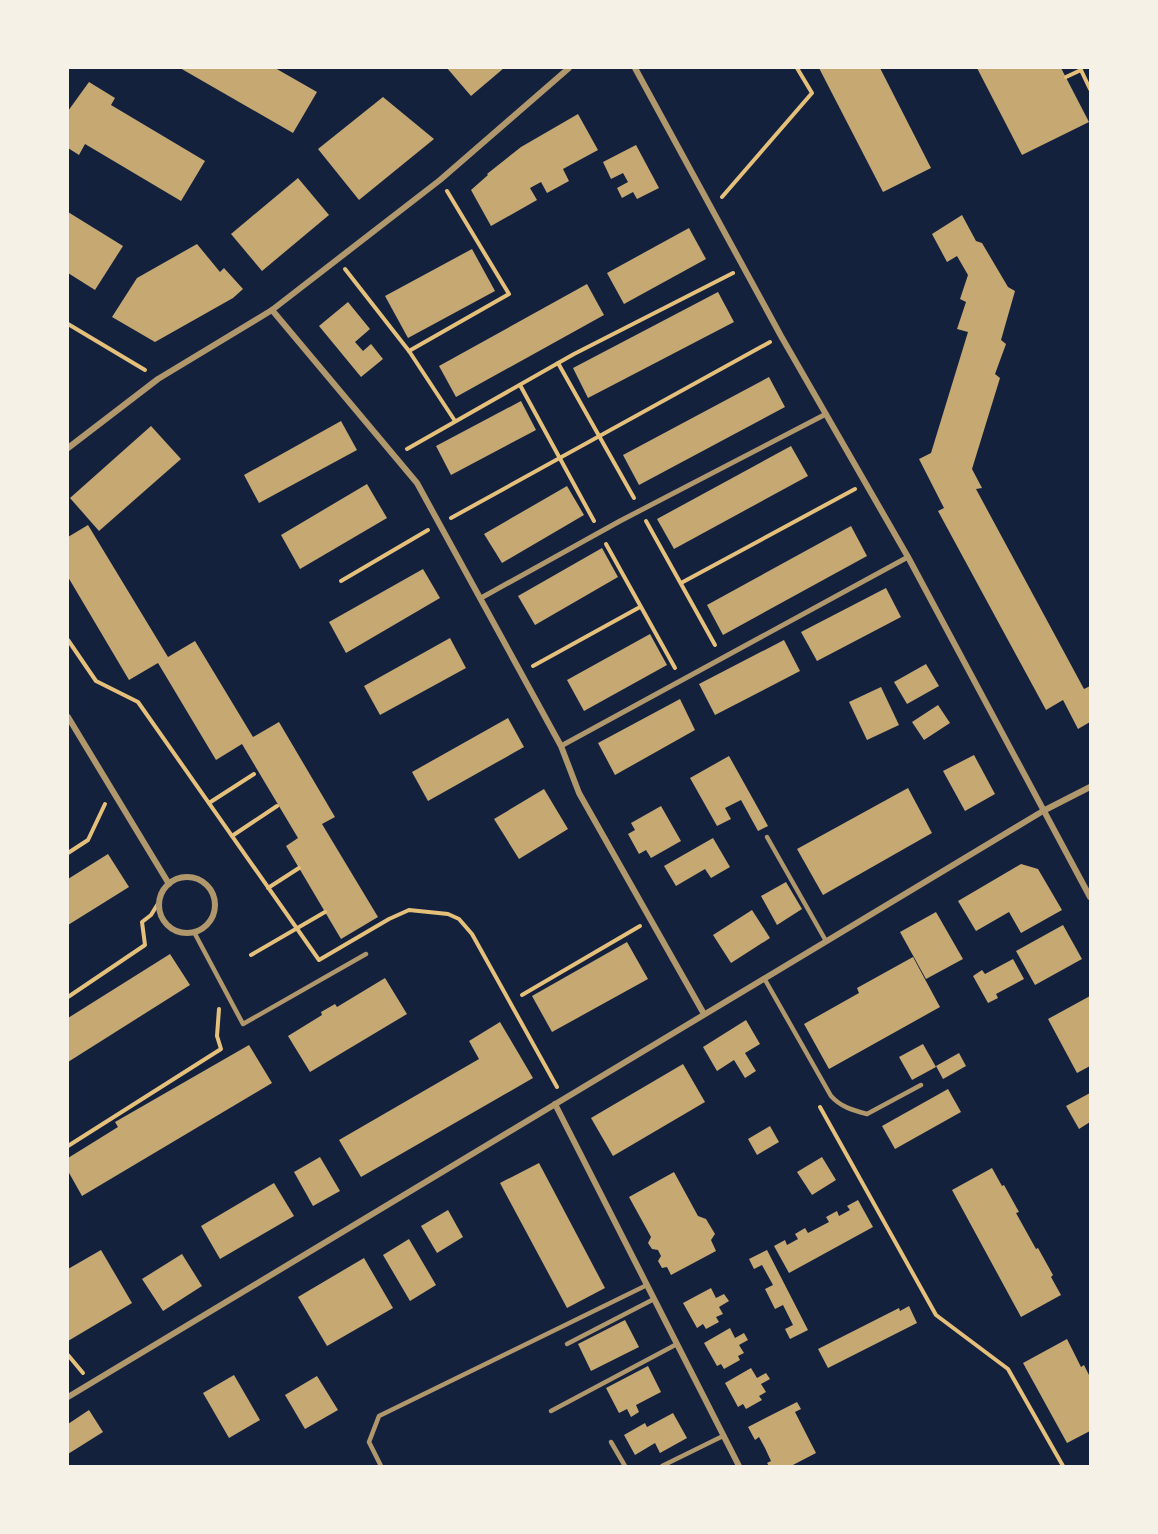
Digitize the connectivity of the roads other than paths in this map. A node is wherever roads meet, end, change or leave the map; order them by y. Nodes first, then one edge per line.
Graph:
1 (569, 68) edge
2 (635, 68) edge
3 (272, 310) junction
4 (826, 414) junction
5 (68, 448) edge
6 (908, 557) junction
7 (481, 598) junction
8 (68, 717) edge
9 (561, 746) junction
10 (1090, 787) edge
11 (1043, 811) junction
12 (767, 837) dead end
13 (169, 884) junction
14 (1090, 897) edge
15 (194, 932) junction
16 (826, 941) junction
17 (366, 954) dead end
18 (764, 978) junction
19 (704, 1014) junction
20 (921, 1085) dead end
21 (555, 1104) junction
22 (647, 1285) junction
23 (654, 1299) junction
24 (567, 1344) dead end
25 (676, 1344) junction
26 (68, 1396) edge
27 (551, 1411) dead end
28 (723, 1436) junction
29 (611, 1442) dead end
30 (381, 1467) edge
31 (625, 1467) edge
32 (662, 1467) edge
33 (739, 1467) edge

1 - 3 street
2 - 4 street
3 - 5 street
3 - 7 street
4 - 6 street
4 - 7 street
6 - 9 street
6 - 11 street
7 - 9 street
8 - 13 street
9 - 19 street
10 - 11 street
11 - 14 street
11 - 16 street
12 - 16 lane
13 - 15 street
13 - 15 street
15 - 17 lane
16 - 18 street
18 - 19 street
18 - 20 lane
19 - 21 street
21 - 22 street
21 - 26 street
22 - 23 street
22 - 30 lane
23 - 24 lane
23 - 25 street
25 - 27 lane
25 - 28 street
28 - 32 lane
28 - 33 street
29 - 31 lane

